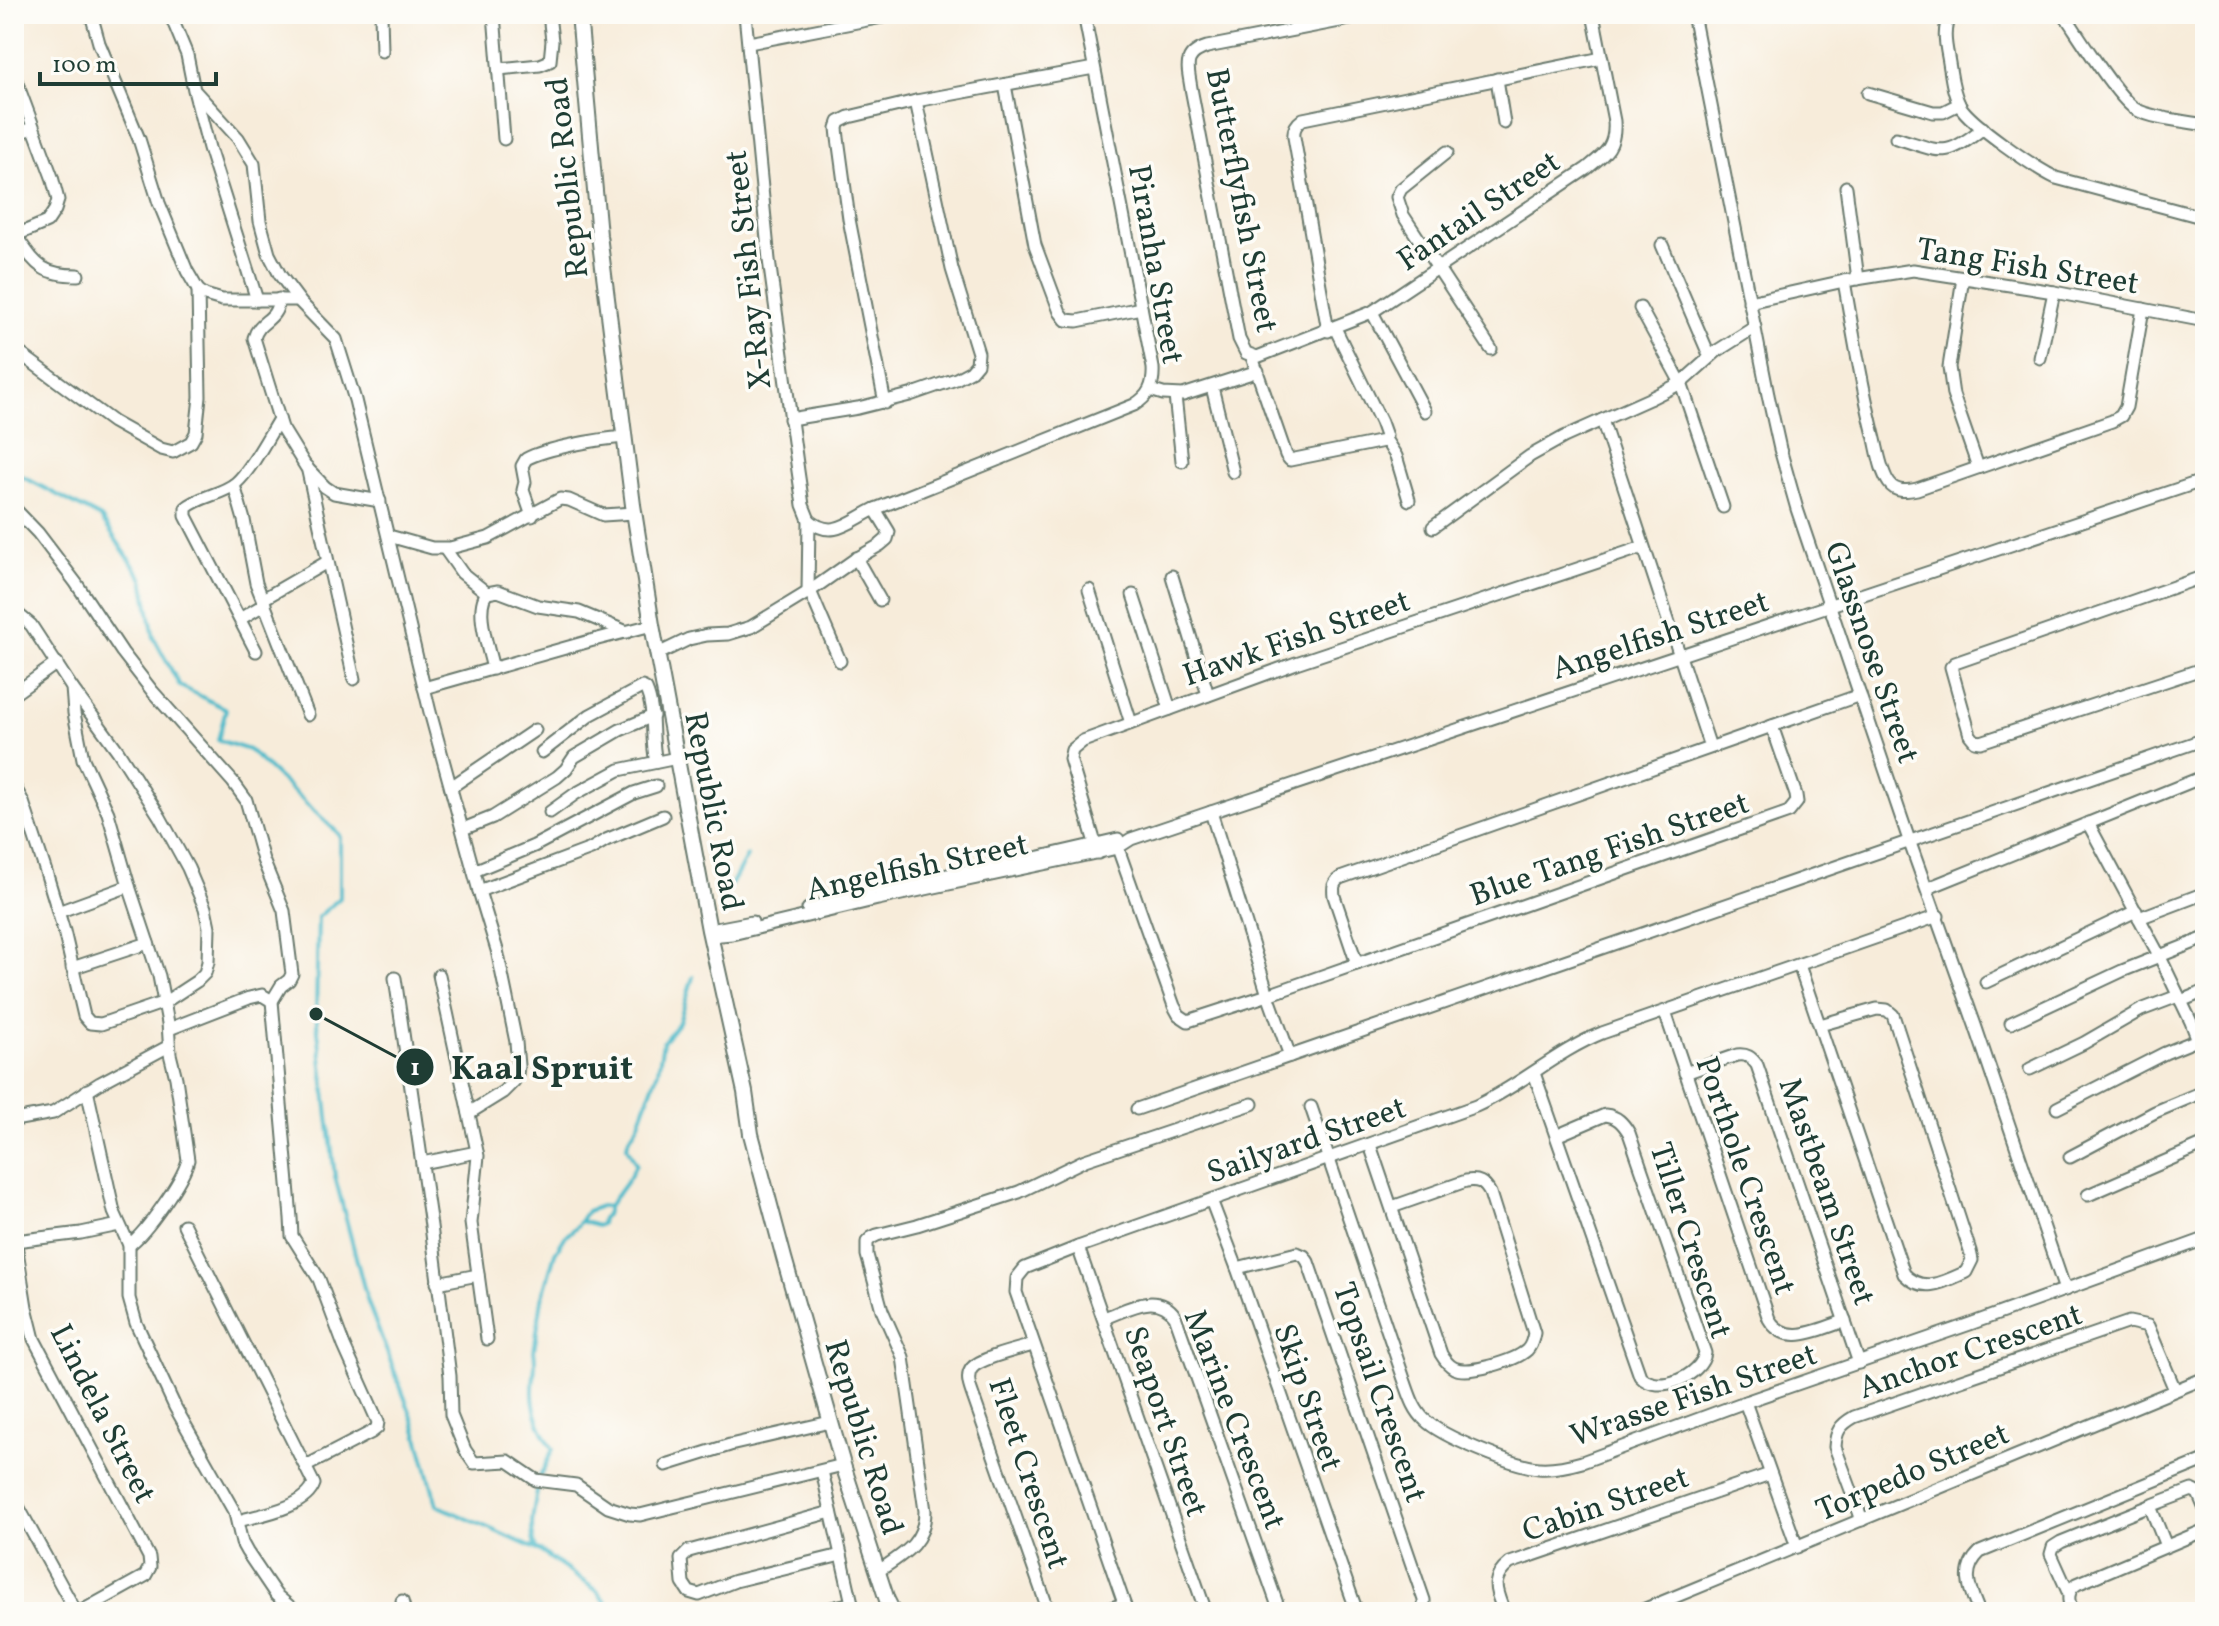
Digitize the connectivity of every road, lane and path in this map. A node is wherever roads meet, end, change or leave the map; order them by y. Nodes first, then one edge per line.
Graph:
1 (91, 14) edge
2 (170, 14) edge
3 (381, 14) edge
4 (494, 14) edge
5 (549, 14) edge
6 (579, 14) edge
7 (745, 14) edge
8 (898, 14) edge
9 (1084, 14) edge
10 (1376, 14) edge
11 (1593, 14) edge
12 (1693, 14) edge
13 (1950, 14) edge
14 (2064, 14) edge
15 (852, 19) edge
16 (749, 43) junction
17 (382, 51) dead end
18 (1602, 58) junction
19 (1094, 68) junction
20 (499, 69) junction
21 (14, 75) edge
22 (1497, 79) junction
23 (1005, 85) junction
24 (194, 90) junction
25 (1868, 93) dead end
26 (916, 101) junction
27 (1959, 104) junction
28 (1504, 123) dead end
29 (2205, 125) edge
30 (33, 128) junction
31 (1983, 128) junction
32 (14, 134) edge
33 (1896, 138) dead end
34 (504, 139) dead end
35 (1447, 152) dead end
36 (1846, 187) dead end
37 (2205, 218) edge
38 (14, 236) edge
39 (1662, 245) dead end
40 (1437, 269) junction
41 (78, 275) dead end
42 (1963, 278) junction
43 (1858, 279) junction
44 (1844, 281) junction
45 (198, 290) junction
46 (2054, 292) junction
47 (279, 299) junction
48 (257, 300) junction
49 (298, 300) junction
50 (1749, 302) junction
51 (1141, 308) junction
52 (1640, 308) dead end
53 (2143, 309) junction
54 (1372, 312) junction
55 (2205, 321) edge
56 (1755, 327) junction
57 (1332, 329) junction
58 (14, 349) edge
59 (1491, 349) dead end
60 (1249, 355) junction
61 (1710, 357) junction
62 (2040, 358) dead end
63 (1258, 371) junction
64 (1681, 383) junction
65 (1212, 387) junction
66 (1150, 390) junction
67 (1175, 396) junction
68 (885, 403) junction
69 (1425, 411) dead end
70 (279, 419) junction
71 (790, 419) junction
72 (1602, 420) junction
73 (624, 437) junction
74 (1385, 439) junction
75 (1182, 461) dead end
76 (306, 467) junction
77 (1978, 467) junction
78 (1233, 472) dead end
79 (2205, 481) edge
80 (234, 485) junction
81 (1409, 500) dead end
82 (380, 501) junction
83 (1723, 507) dead end
84 (14, 508) edge
85 (875, 509) junction
86 (634, 513) junction
87 (532, 516) junction
88 (809, 520) junction
89 (1433, 527) dead end
90 (389, 536) junction
91 (1643, 547) junction
92 (445, 549) junction
93 (856, 558) junction
94 (327, 562) junction
95 (1172, 576) dead end
96 (2205, 576) edge
97 (1089, 590) dead end
98 (809, 591) junction
99 (487, 593) junction
100 (1133, 595) dead end
101 (880, 600) dead end
102 (264, 602) junction
103 (1830, 606) junction
104 (14, 611) edge
105 (240, 619) junction
106 (652, 625) junction
107 (627, 632) junction
108 (256, 651) dead end
109 (658, 654) junction
110 (1678, 656) junction
111 (840, 661) dead end
112 (57, 663) junction
113 (2205, 668) edge
114 (493, 669) junction
115 (354, 679) dead end
116 (72, 688) junction
117 (424, 688) junction
118 (14, 694) edge
119 (1208, 695) junction
120 (1860, 695) junction
121 (1170, 709) junction
122 (308, 715) dead end
123 (653, 716) junction
124 (1131, 723) junction
125 (1772, 726) junction
126 (535, 730) dead end
127 (2205, 739) edge
128 (1710, 747) junction
129 (542, 752) dead end
130 (677, 758) junction
131 (656, 762) junction
132 (2205, 776) edge
133 (14, 786) edge
134 (656, 786) dead end
135 (451, 787) junction
136 (550, 812) dead end
137 (1211, 812) junction
138 (663, 816) dead end
139 (2088, 823) junction
140 (463, 829) junction
141 (1910, 843) junction
142 (1116, 844) junction
143 (1097, 849) junction
144 (474, 871) junction
145 (129, 886) junction
146 (1928, 888) junction
147 (479, 891) junction
148 (2205, 893) edge
149 (58, 912) junction
150 (2137, 914) junction
151 (1938, 916) junction
152 (710, 933) junction
153 (2205, 938) edge
154 (148, 943) junction
155 (2160, 957) junction
156 (1357, 964) junction
157 (1799, 965) junction
158 (72, 968) junction
159 (439, 975) dead end
160 (395, 978) dead end
161 (1986, 982) dead end
162 (2205, 991) edge
163 (1268, 995) junction
164 (2180, 998) junction
165 (272, 1001) junction
166 (165, 1002) junction
167 (1665, 1012) junction
168 (2011, 1023) dead end
169 (1820, 1025) junction
170 (169, 1029) junction
171 (169, 1046) junction
172 (2202, 1047) edge
173 (1290, 1056) junction
174 (2030, 1069) dead end
175 (1534, 1073) junction
176 (1685, 1073) junction
177 (87, 1090) junction
178 (2205, 1091) edge
179 (1252, 1104) dead end
180 (1311, 1107) dead end
181 (2057, 1108) dead end
182 (1137, 1109) dead end
183 (469, 1113) junction
184 (14, 1120) edge
185 (1556, 1136) junction
186 (2205, 1144) edge
187 (1370, 1145) junction
188 (477, 1152) junction
189 (2070, 1157) dead end
190 (1328, 1158) junction
191 (422, 1163) junction
192 (2088, 1195) dead end
193 (1211, 1200) junction
194 (1392, 1207) junction
195 (119, 1225) junction
196 (184, 1225) dead end
197 (15, 1236) edge
198 (2204, 1243) edge
199 (129, 1245) junction
200 (1078, 1247) junction
201 (1237, 1268) junction
202 (478, 1275) junction
203 (437, 1283) junction
204 (2065, 1290) junction
205 (1104, 1318) junction
206 (1845, 1321) junction
207 (487, 1339) dead end
208 (1033, 1345) junction
209 (1859, 1363) junction
210 (2205, 1378) edge
211 (2175, 1390) junction
212 (1745, 1402) junction
213 (830, 1422) junction
214 (2205, 1460) edge
215 (666, 1465) dead end
216 (843, 1465) junction
217 (306, 1466) junction
218 (822, 1471) junction
219 (1770, 1474) junction
220 (14, 1499) edge
221 (2150, 1506) junction
222 (2205, 1509) edge
223 (831, 1512) junction
224 (1862, 1520) junction
225 (238, 1521) junction
226 (2205, 1530) edge
227 (2166, 1546) junction
228 (1797, 1547) junction
229 (841, 1555) junction
230 (877, 1572) junction
231 (2069, 1594) junction
232 (853, 1607) edge
233 (888, 1608) edge
234 (1126, 1608) edge
235 (78, 1612) edge
236 (296, 1612) edge
237 (815, 1612) edge
238 (1049, 1612) edge
239 (1099, 1612) edge
240 (1206, 1612) edge
241 (1280, 1612) edge
242 (1357, 1612) edge
243 (1424, 1612) edge
244 (1504, 1612) edge
245 (1638, 1612) edge
246 (1979, 1612) edge
247 (2072, 1612) edge

1 - 45 street
2 - 24 street
3 - 17 street
4 - 20 street
5 - 20 street
6 - 73 street, Republic Road
7 - 16 street, X-Ray Fish Street
8 - 15 street
9 - 19 street, Piranha Street
10 - 60 street, Butterflyfish Street
11 - 18 street, Fantail Street
12 - 50 street, Glassnose Street
13 - 27 street
14 - 29 street
15 - 16 street
16 - 71 street, X-Ray Fish Street
18 - 22 street
18 - 40 street, Fantail Street
19 - 23 street
19 - 51 street, Piranha Street
20 - 34 street
21 - 30 street
22 - 28 street
22 - 57 street
23 - 26 street
23 - 51 street
24 - 48 street
24 - 49 street
25 - 27 street
26 - 68 street
26 - 68 street
27 - 31 street
30 - 32 street
30 - 38 street
31 - 33 street
31 - 37 street
35 - 40 street
36 - 43 street
38 - 41 street
39 - 61 street
40 - 54 street, Fantail Street
40 - 59 street
42 - 43 street, Tang Fish Street
42 - 46 street, Tang Fish Street
42 - 77 street
43 - 44 street, Tang Fish Street
44 - 50 street, Tang Fish Street
44 - 77 street
45 - 48 street
45 - 58 street
46 - 53 street, Tang Fish Street
46 - 62 street
47 - 48 street
47 - 49 street
47 - 70 street
49 - 82 street
50 - 56 street, Glassnose Street
51 - 66 street, Piranha Street
52 - 64 street
53 - 55 street, Tang Fish Street
53 - 77 street
54 - 57 street, Fantail Street
54 - 69 street
56 - 61 street
56 - 103 street, Glassnose Street
57 - 60 street, Fantail Street
57 - 74 street
60 - 63 street
61 - 64 street
63 - 65 street
63 - 74 street
64 - 72 street
64 - 83 street
65 - 67 street
65 - 78 street
66 - 67 street
66 - 85 street, Piranha Street
67 - 75 street
68 - 71 street
70 - 76 street
70 - 80 street
71 - 88 street, X-Ray Fish Street
72 - 89 street
72 - 91 street, Blue Tang Fish Street
73 - 86 street, Republic Road
73 - 87 street
74 - 81 street
76 - 82 street
76 - 94 street
79 - 103 street, Angelfish Street
80 - 102 street
80 - 105 street
82 - 90 street
84 - 165 street
85 - 88 street, Piranha Street
85 - 93 street
86 - 87 street
86 - 106 street, Republic Road
87 - 92 street
88 - 98 street, X-Ray Fish Street
90 - 92 street
90 - 117 street
91 - 110 street, Blue Tang Fish Street
91 - 119 street, Hawk Fish Street
92 - 99 street
93 - 98 street
93 - 101 street
94 - 102 street
94 - 115 street
95 - 119 street
96 - 113 street
97 - 124 street
98 - 109 street
98 - 111 street
99 - 107 street
99 - 114 street
100 - 121 street
102 - 105 street
102 - 122 street
103 - 110 street, Angelfish Street
103 - 120 street, Glassnose Street
104 - 112 street
105 - 108 street
106 - 107 street
106 - 109 street, Republic Road
107 - 114 street
109 - 130 street, Republic Road
110 - 128 street, Blue Tang Fish Street
110 - 137 street, Angelfish Street
112 - 116 street
112 - 118 street
114 - 117 street
116 - 145 street
116 - 166 street
117 - 135 street
119 - 121 street, Hawk Fish Street
120 - 125 street, Blue Tang Fish Street
120 - 141 street, Glassnose Street
121 - 124 street, Hawk Fish Street
123 - 129 street
123 - 131 street
123 - 140 street
124 - 143 street, Hawk Fish Street
125 - 128 street, Blue Tang Fish Street
125 - 156 street, Blue Tang Fish Street
126 - 135 street
127 - 141 street
128 - 156 street, Blue Tang Fish Street
130 - 131 street
130 - 152 street, Republic Road
131 - 136 street
132 - 139 street
133 - 149 street
134 - 144 street
135 - 140 street
137 - 142 street, Angelfish Street
137 - 163 street
138 - 147 street
139 - 146 street
139 - 150 street
140 - 144 street
141 - 146 street, Glassnose Street
141 - 173 street
142 - 143 street, Angelfish Street
142 - 163 street, Blue Tang Fish Street
143 - 152 street, Angelfish Street
144 - 147 street
145 - 149 street
145 - 154 street
146 - 151 street, Glassnose Street
147 - 183 street
148 - 150 street
149 - 158 street
150 - 155 street
150 - 161 street
151 - 157 street, Sailyard Street
151 - 204 street, Glassnose Street
152 - 213 street, Republic Road
153 - 155 street
154 - 158 street
154 - 166 street
155 - 164 street
155 - 168 street
156 - 163 street, Blue Tang Fish Street
157 - 167 street, Sailyard Street
157 - 169 street
158 - 166 street
159 - 183 street
160 - 191 street
162 - 164 street
163 - 173 street
164 - 172 street
164 - 174 street
165 - 170 street
165 - 217 street
166 - 170 street
167 - 175 street, Sailyard Street
167 - 176 street, Porthole Crescent
169 - 169 street
170 - 171 street
171 - 177 street
171 - 199 street
172 - 181 street
173 - 182 street
175 - 185 street, Tiller Crescent
175 - 187 street, Sailyard Street
176 - 206 street, Porthole Crescent
176 - 206 street, Mastbeam Street
177 - 184 street
177 - 195 street
178 - 189 street
179 - 230 street
180 - 190 street, Wrasse Fish Street
183 - 188 street
185 - 185 street, Tiller Crescent
186 - 192 street
187 - 190 street, Sailyard Street
187 - 194 street
188 - 191 street
188 - 202 street
190 - 193 street, Sailyard Street
190 - 212 street, Wrasse Fish Street
191 - 203 street
193 - 200 street, Sailyard Street
193 - 201 street, Skip Street
194 - 194 street
195 - 197 street
195 - 199 street
196 - 217 street
197 - 235 street, Lindela Street
198 - 204 street, Wrasse Fish Street
199 - 225 street
200 - 205 street, Seaport Street
200 - 208 street, Sailyard Street
201 - 242 street, Skip Street
201 - 243 street, Topsail Crescent
202 - 203 street
202 - 207 street
203 - 218 street
204 - 209 street, Wrasse Fish Street
205 - 240 street, Seaport Street
205 - 241 street, Marine Crescent
206 - 209 street, Mastbeam Street
208 - 234 street, Sailyard Street
208 - 238 street, Fleet Crescent
209 - 212 street, Wrasse Fish Street
210 - 211 street, Torpedo Street
211 - 224 street, Torpedo Street
211 - 224 street, Anchor Crescent
212 - 219 street
213 - 215 street
213 - 216 street, Republic Road
214 - 246 street
216 - 218 street
216 - 230 street, Republic Road
217 - 225 street
218 - 223 street
219 - 228 street
219 - 244 street, Cabin Street
220 - 235 street
221 - 222 street
221 - 227 street
221 - 231 street
223 - 229 street
223 - 229 street
224 - 228 street, Torpedo Street
225 - 236 street
226 - 227 street
227 - 231 street
228 - 245 street, Torpedo Street
229 - 232 street
230 - 233 street, Republic Road
231 - 247 street
232 - 237 street
234 - 239 street

